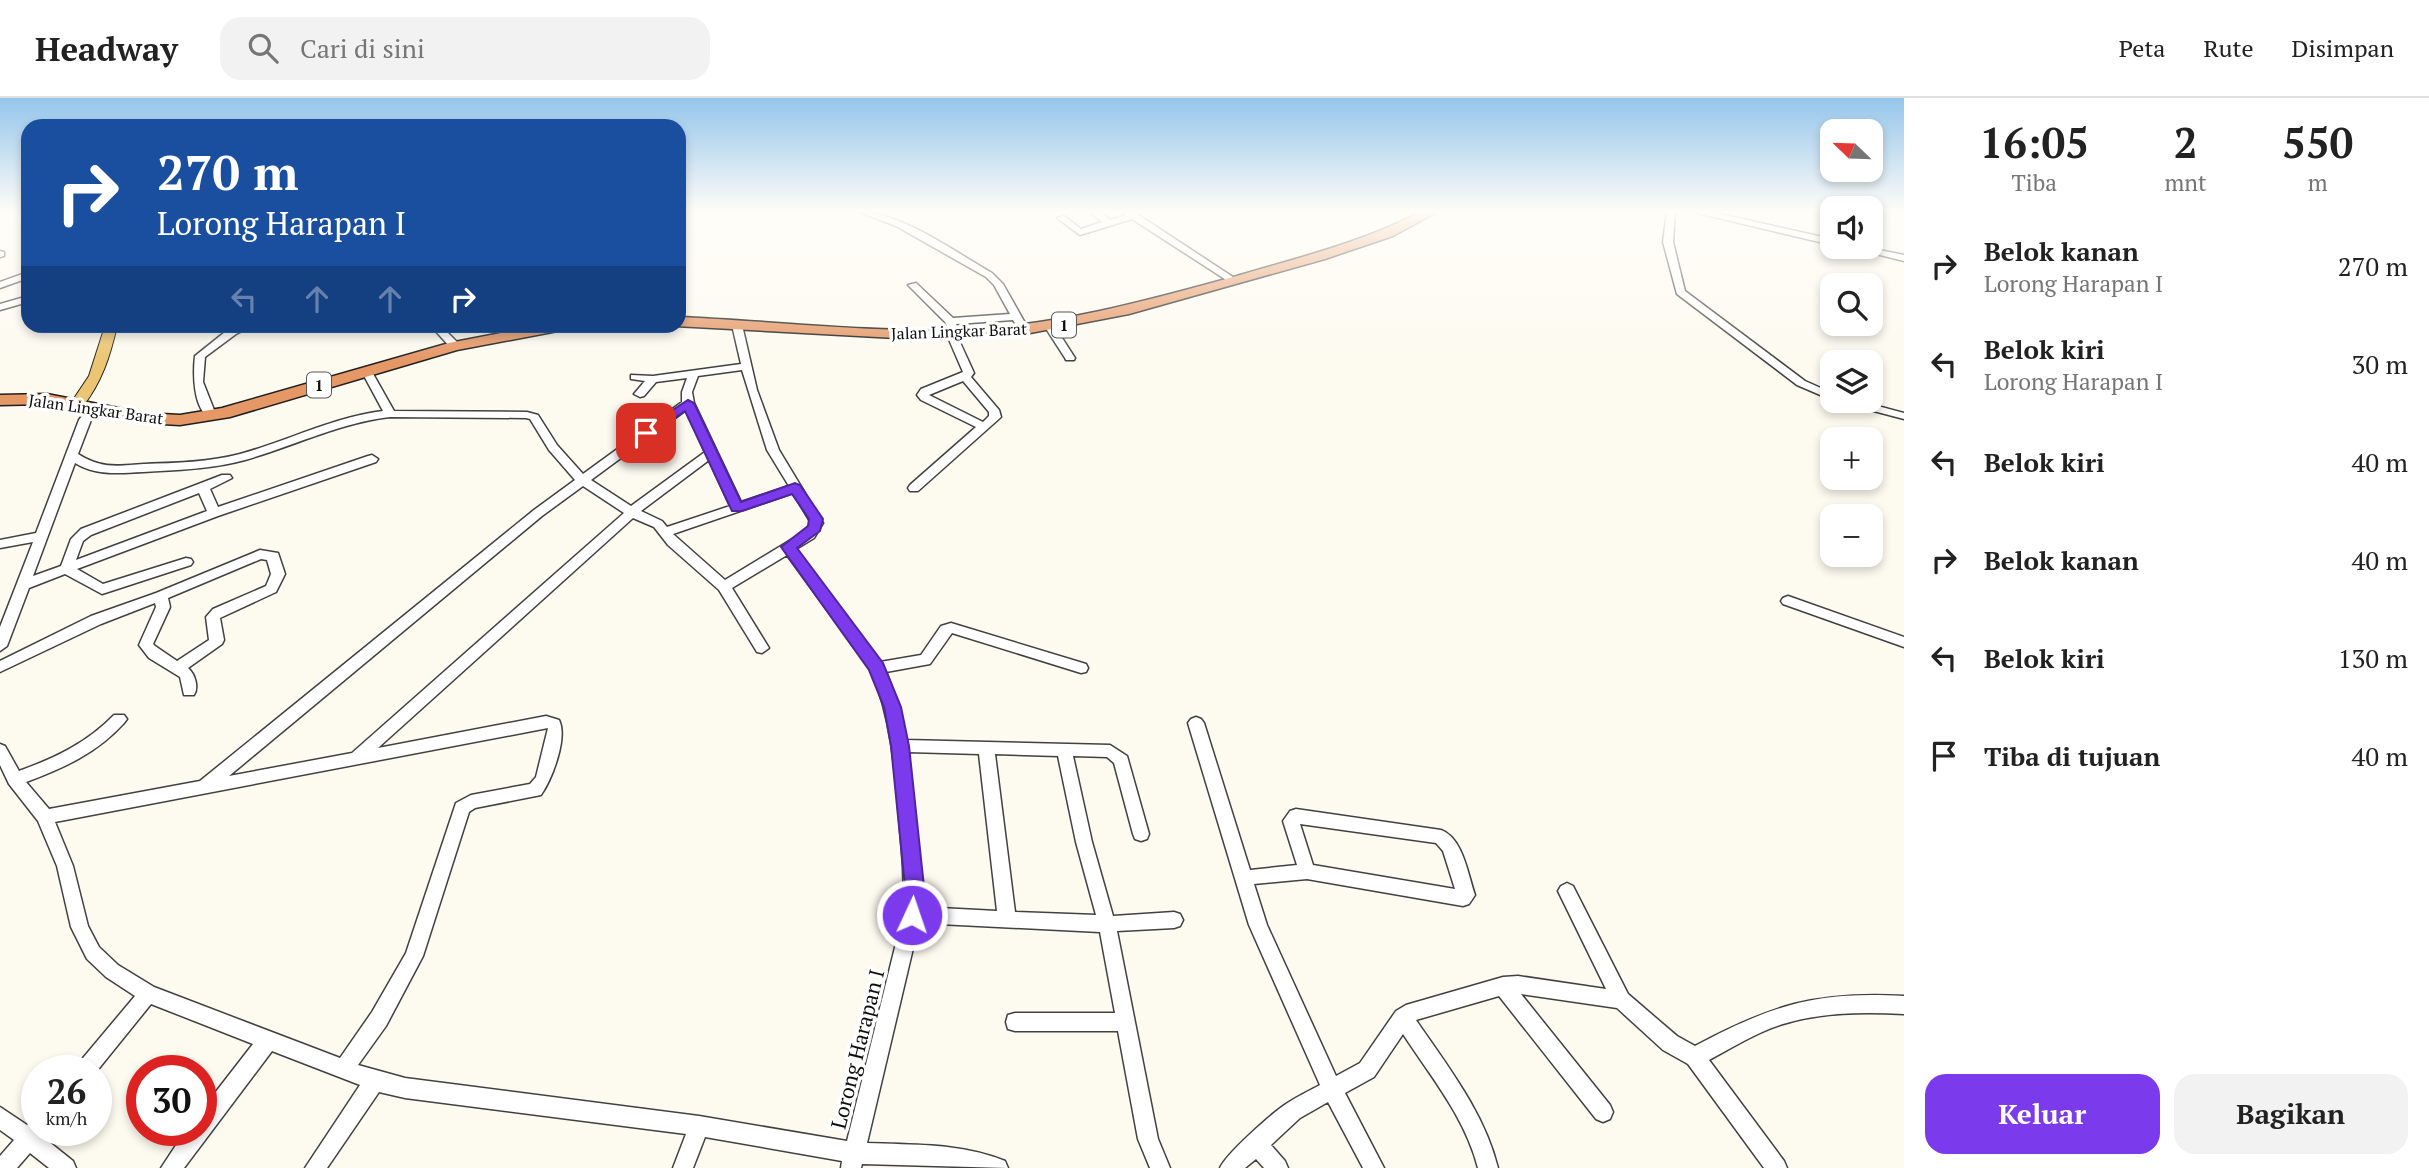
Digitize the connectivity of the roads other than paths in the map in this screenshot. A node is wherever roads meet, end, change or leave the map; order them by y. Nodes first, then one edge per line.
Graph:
1 (966, 262) edge
2 (1204, 262) edge
3 (1300, 262) edge
4 (1673, 262) edge
5 (21, 278) edge
6 (1234, 281) junction
7 (0, 285) edge
8 (914, 285) dead end
9 (21, 301) edge
10 (0, 307) edge
11 (686, 322) edge
12 (1021, 324) junction
13 (737, 326) junction
14 (1050, 327) junction
15 (953, 330) junction
16 (109, 333) edge
17 (223, 333) edge
18 (443, 333) edge
19 (508, 333) edge
20 (455, 346) junction
21 (1070, 358) dead end
22 (746, 366) junction
23 (367, 372) junction
24 (692, 375) junction
25 (635, 377) dead end
26 (964, 377) junction
27 (653, 379) junction
28 (1820, 392) edge
29 (640, 394) dead end
30 (0, 400) edge
31 (688, 403) junction
32 (86, 405) junction
33 (1883, 410) edge
34 (390, 414) junction
35 (209, 415) junction
36 (1904, 416) edge
37 (985, 427) junction
38 (710, 454) junction
39 (72, 456) junction
40 (372, 459) dead end
41 (226, 478) dead end
42 (583, 478) junction
43 (204, 486) junction
44 (795, 488) junction
45 (914, 488) dead end
46 (737, 508) junction
47 (632, 512) junction
48 (214, 513) junction
49 (666, 532) junction
50 (42, 536) junction
51 (0, 544) edge
52 (789, 547) junction
53 (186, 562) dead end
54 (66, 569) junction
55 (23, 584) junction
56 (724, 587) junction
57 (161, 596) junction
58 (1788, 601) dead end
59 (1904, 642) edge
60 (0, 646) edge
61 (762, 648) dead end
62 (0, 667) edge
63 (178, 667) junction
64 (877, 668) junction
65 (1081, 668) dead end
66 (189, 691) dead end
67 (119, 719) dead end
68 (1196, 723) dead end
69 (900, 746) junction
70 (986, 747) junction
71 (0, 750) edge
72 (1065, 750) junction
73 (356, 758) junction
74 (15, 779) junction
75 (203, 788) junction
76 (45, 817) junction
77 (1141, 834) dead end
78 (1307, 871) junction
79 (1243, 878) junction
80 (1567, 891) dead end
81 (912, 915) junction
82 (1007, 920) junction
83 (1174, 920) dead end
84 (1107, 924) junction
85 (1503, 986) junction
86 (148, 994) junction
87 (1620, 1000) junction
88 (1904, 1005) edge
89 (1403, 1018) junction
90 (1014, 1022) dead end
91 (1125, 1022) junction
92 (268, 1040) junction
93 (98, 1055) edge
94 (1695, 1057) junction
95 (344, 1068) junction
96 (375, 1081) junction
97 (1332, 1090) junction
98 (217, 1107) edge
99 (1604, 1112) dead end
100 (0, 1117) edge
101 (699, 1126) junction
102 (21, 1129) edge
103 (1255, 1143) junction
104 (22, 1146) edge
105 (43, 1146) edge
106 (187, 1146) edge
107 (853, 1160) edge
108 (3, 1168) edge
109 (66, 1168) edge
110 (171, 1168) edge
111 (315, 1168) edge
112 (683, 1168) edge
113 (998, 1168) edge
114 (1160, 1168) edge
115 (1230, 1168) edge
116 (1278, 1168) edge
117 (1374, 1168) edge
118 (1488, 1168) edge
119 (1777, 1168) edge

1 - 12 street
2 - 6 street
3 - 6 highway, Jalan Lingkar Barat / 1
4 - 28 street
5 - 7 street
6 - 14 highway, Jalan Lingkar Barat / 1
8 - 15 street
9 - 10 street
11 - 13 highway, Jalan Lingkar Barat / 1
12 - 14 highway, Jalan Lingkar Barat / 1
12 - 15 highway, Jalan Lingkar Barat / 1
13 - 15 highway, Jalan Lingkar Barat / 1
13 - 22 street
14 - 21 street
15 - 26 street
16 - 32 main road
17 - 35 street
18 - 20 street
19 - 20 highway, Jalan Lingkar Barat / 1
20 - 23 highway, Jalan Lingkar Barat / 1
22 - 24 street
22 - 44 street
23 - 34 street
23 - 35 highway, Jalan Lingkar Barat / 1
24 - 27 street
24 - 31 street
25 - 27 street
26 - 37 street
26 - 37 street
27 - 29 street
30 - 32 highway, Jalan Lingkar Barat / 1
31 - 38 street
31 - 42 street
32 - 35 highway, Jalan Lingkar Barat / 1
32 - 39 street
33 - 36 street
34 - 39 street
34 - 42 street
37 - 45 street
38 - 46 street
38 - 47 street
39 - 50 street
40 - 48 street
41 - 43 street
42 - 47 street
42 - 75 street
43 - 48 street
43 - 54 street
44 - 46 street
44 - 52 street
46 - 49 street
47 - 49 street
47 - 73 street
48 - 54 street
49 - 56 street
50 - 51 street
50 - 55 street
52 - 56 street
52 - 64 street, Lorong Harapan I
53 - 54 street
54 - 55 street
55 - 60 street
56 - 61 street
57 - 62 street
57 - 63 street
57 - 63 street
58 - 59 street
63 - 66 street
64 - 65 street
64 - 69 street, Lorong Harapan I
67 - 74 street
68 - 79 street
69 - 70 street
69 - 81 street, Lorong Harapan I
70 - 72 street
70 - 82 street
71 - 74 street
72 - 77 street
72 - 84 street
73 - 75 street
73 - 95 street
74 - 76 street
75 - 76 street
76 - 86 street
78 - 78 street
78 - 79 street
79 - 97 street
80 - 87 street
81 - 82 street
81 - 107 street, Lorong Harapan I
82 - 84 street
83 - 84 street
84 - 91 street
85 - 87 street
85 - 89 street
85 - 99 street
86 - 92 street
86 - 93 street
87 - 94 street
88 - 94 street
89 - 97 street
89 - 118 street
90 - 91 street
91 - 114 street
92 - 95 street
92 - 98 street
94 - 119 street
95 - 96 street
96 - 101 street
96 - 111 street
97 - 103 street
97 - 117 street
100 - 102 street
101 - 107 street
101 - 112 street
103 - 115 street
103 - 116 street
104 - 108 street
105 - 109 street
106 - 110 street
107 - 113 street

